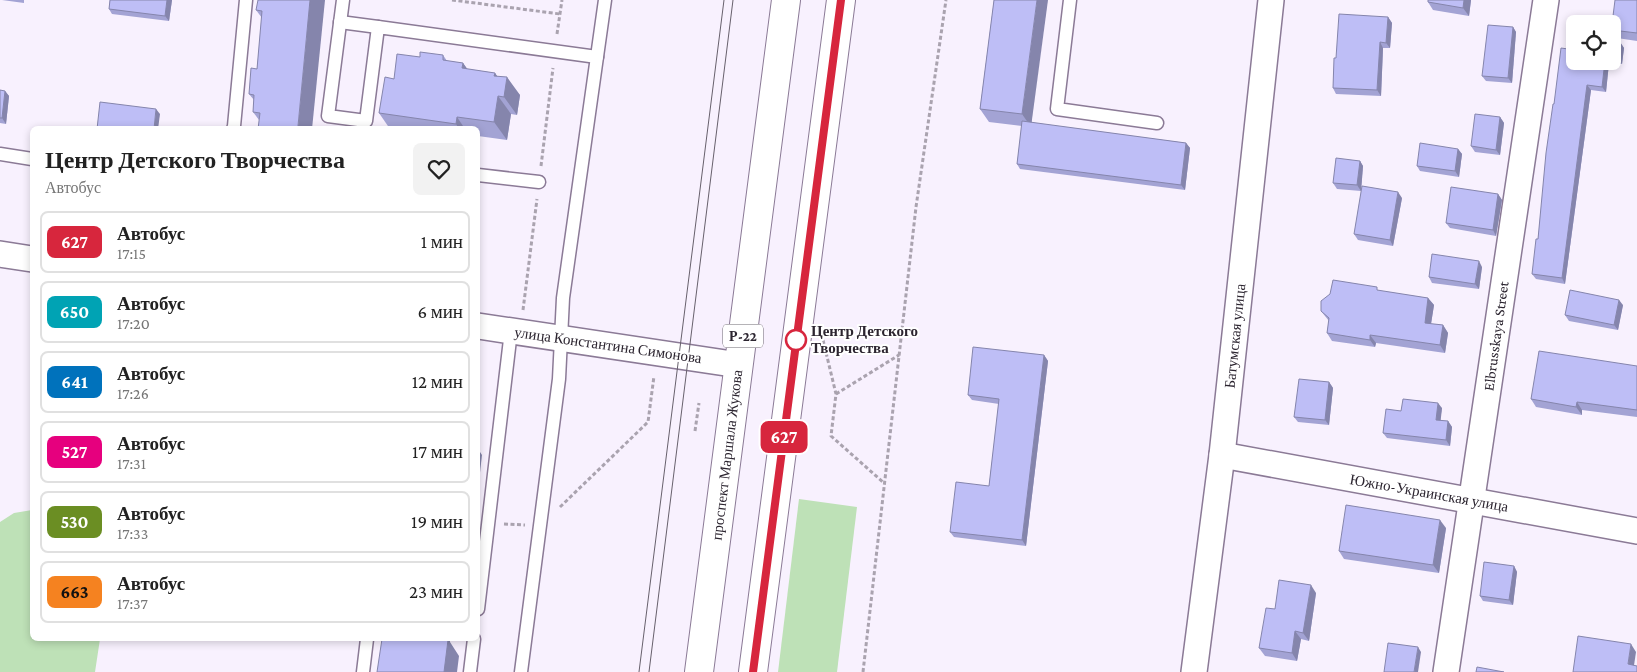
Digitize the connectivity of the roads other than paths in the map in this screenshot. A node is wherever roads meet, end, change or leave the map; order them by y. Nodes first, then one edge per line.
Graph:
1 (246, 0) edge
2 (343, 0) edge
3 (605, 0) edge
4 (786, 0) edge
5 (841, 0) edge
6 (1070, 0) edge
7 (1271, 0) edge
8 (1546, 0) edge
9 (340, 22) junction
10 (378, 28) junction
11 (597, 57) junction
12 (1157, 123) dead end
13 (234, 126) edge
14 (0, 154) edge
15 (30, 159) edge
16 (480, 176) edge
17 (539, 182) dead end
18 (0, 254) edge
19 (30, 260) edge
20 (480, 326) edge
21 (511, 331) junction
22 (561, 338) junction
23 (739, 365) junction
24 (1222, 455) junction
25 (1472, 501) junction
26 (1637, 531) edge
27 (480, 592) edge
28 (367, 641) edge
29 (474, 641) edge
30 (363, 672) edge
31 (470, 672) edge
32 (521, 672) edge
33 (699, 672) edge
34 (753, 672) edge
35 (1194, 672) edge
36 (1446, 672) edge

1 - 13 lane
2 - 9 lane
3 - 11 lane
4 - 23 highway, проспект Маршала Жукова / Р-22
5 - 34 highway
6 - 12 lane
7 - 24 street, Батумская улица
8 - 25 street, Elbrusskaya Street
9 - 10 lane
9 - 10 lane
10 - 11 lane
11 - 22 lane
14 - 15 lane
16 - 17 lane
18 - 19 street
20 - 21 street, улица Константина Симонова
21 - 22 street, улица Константина Симонова
21 - 27 lane
22 - 23 street, улица Константина Симонова
22 - 32 lane
23 - 33 highway, проспект Маршала Жукова / Р-22
24 - 25 street, Южно-Украинская улица
24 - 35 street, Батумская улица
25 - 26 street, Южно-Украинская улица
25 - 36 street, Elbrusskaya Street
28 - 30 lane
29 - 31 lane

